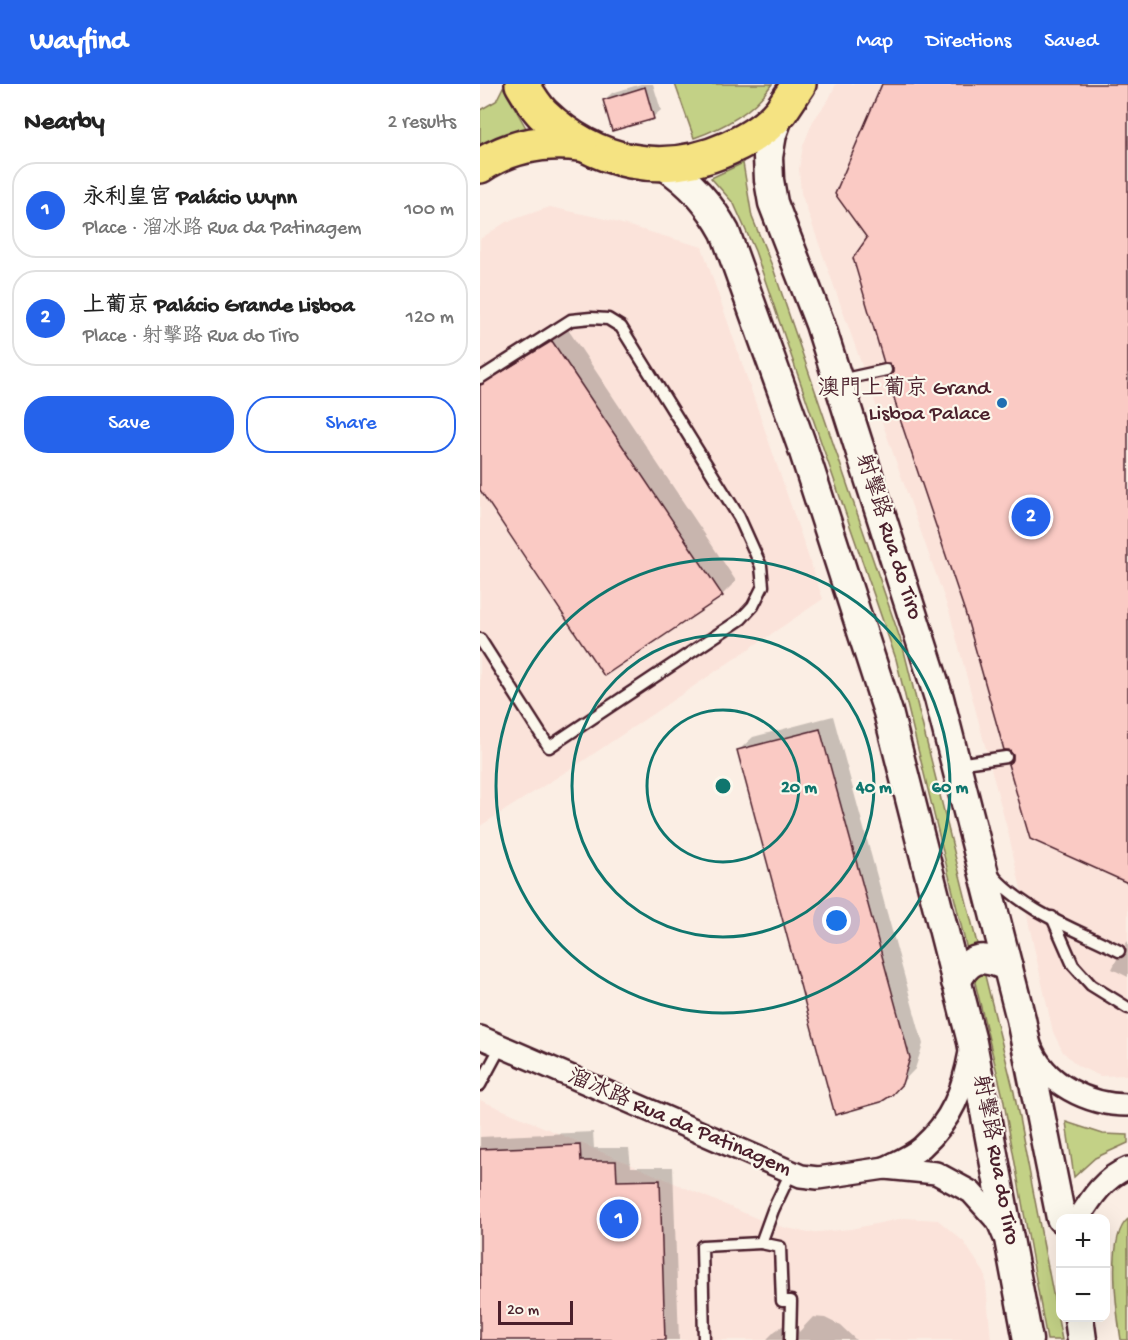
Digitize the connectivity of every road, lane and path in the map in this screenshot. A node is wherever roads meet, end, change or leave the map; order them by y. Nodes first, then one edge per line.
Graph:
1 (522, 84) edge
2 (799, 84) edge
3 (780, 112) junction
4 (580, 144) junction
5 (664, 165) junction
6 (480, 166) edge
7 (886, 370) dead end
8 (480, 378) edge
9 (836, 381) junction
10 (480, 639) edge
11 (1006, 757) dead end
12 (957, 765) junction
13 (979, 854) junction
14 (1052, 917) junction
15 (1119, 951) dead end
16 (1008, 967) junction
17 (956, 982) junction
18 (1128, 1008) edge
19 (1021, 1019) junction
20 (480, 1037) edge
21 (972, 1042) junction
22 (501, 1046) junction
23 (480, 1085) edge
24 (1128, 1105) edge
25 (885, 1168) junction
26 (1128, 1168) edge
27 (791, 1172) junction
28 (1060, 1214) edge
29 (1081, 1214) edge
30 (761, 1243) junction
31 (1014, 1258) junction
32 (1080, 1322) edge
33 (704, 1340) edge
34 (790, 1340) edge
35 (1029, 1340) edge
36 (1082, 1340) edge

1 - 4 main road
2 - 3 main road
3 - 5 main road
3 - 9 street, 射擊路 Rua do Tiro
4 - 5 main road
4 - 6 main road
5 - 17 street, 射擊路 Rua do Tiro
7 - 9 lane
8 - 10 lane
9 - 12 street, 射擊路 Rua do Tiro
11 - 12 lane
12 - 13 street, 射擊路 Rua do Tiro
13 - 14 lane
13 - 16 street, 射擊路 Rua do Tiro
14 - 15 lane
14 - 18 lane
16 - 17 street
16 - 19 street, 射擊路 Rua do Tiro
17 - 21 street, 射擊路 Rua do Tiro
19 - 24 street
19 - 28 street, 射擊路 Rua do Tiro
20 - 22 street, 溜冰路 Rua da Patinagem
21 - 25 street, 溜冰路 Rua da Patinagem
21 - 31 street, 射擊路 Rua do Tiro
22 - 23 lane
22 - 27 street, 溜冰路 Rua da Patinagem
25 - 27 street, 溜冰路 Rua da Patinagem
25 - 31 street, 溜冰路 Rua da Patinagem
26 - 29 street
27 - 30 lane
30 - 33 lane
30 - 34 lane
31 - 35 street, 射擊路 Rua do Tiro
32 - 36 street

